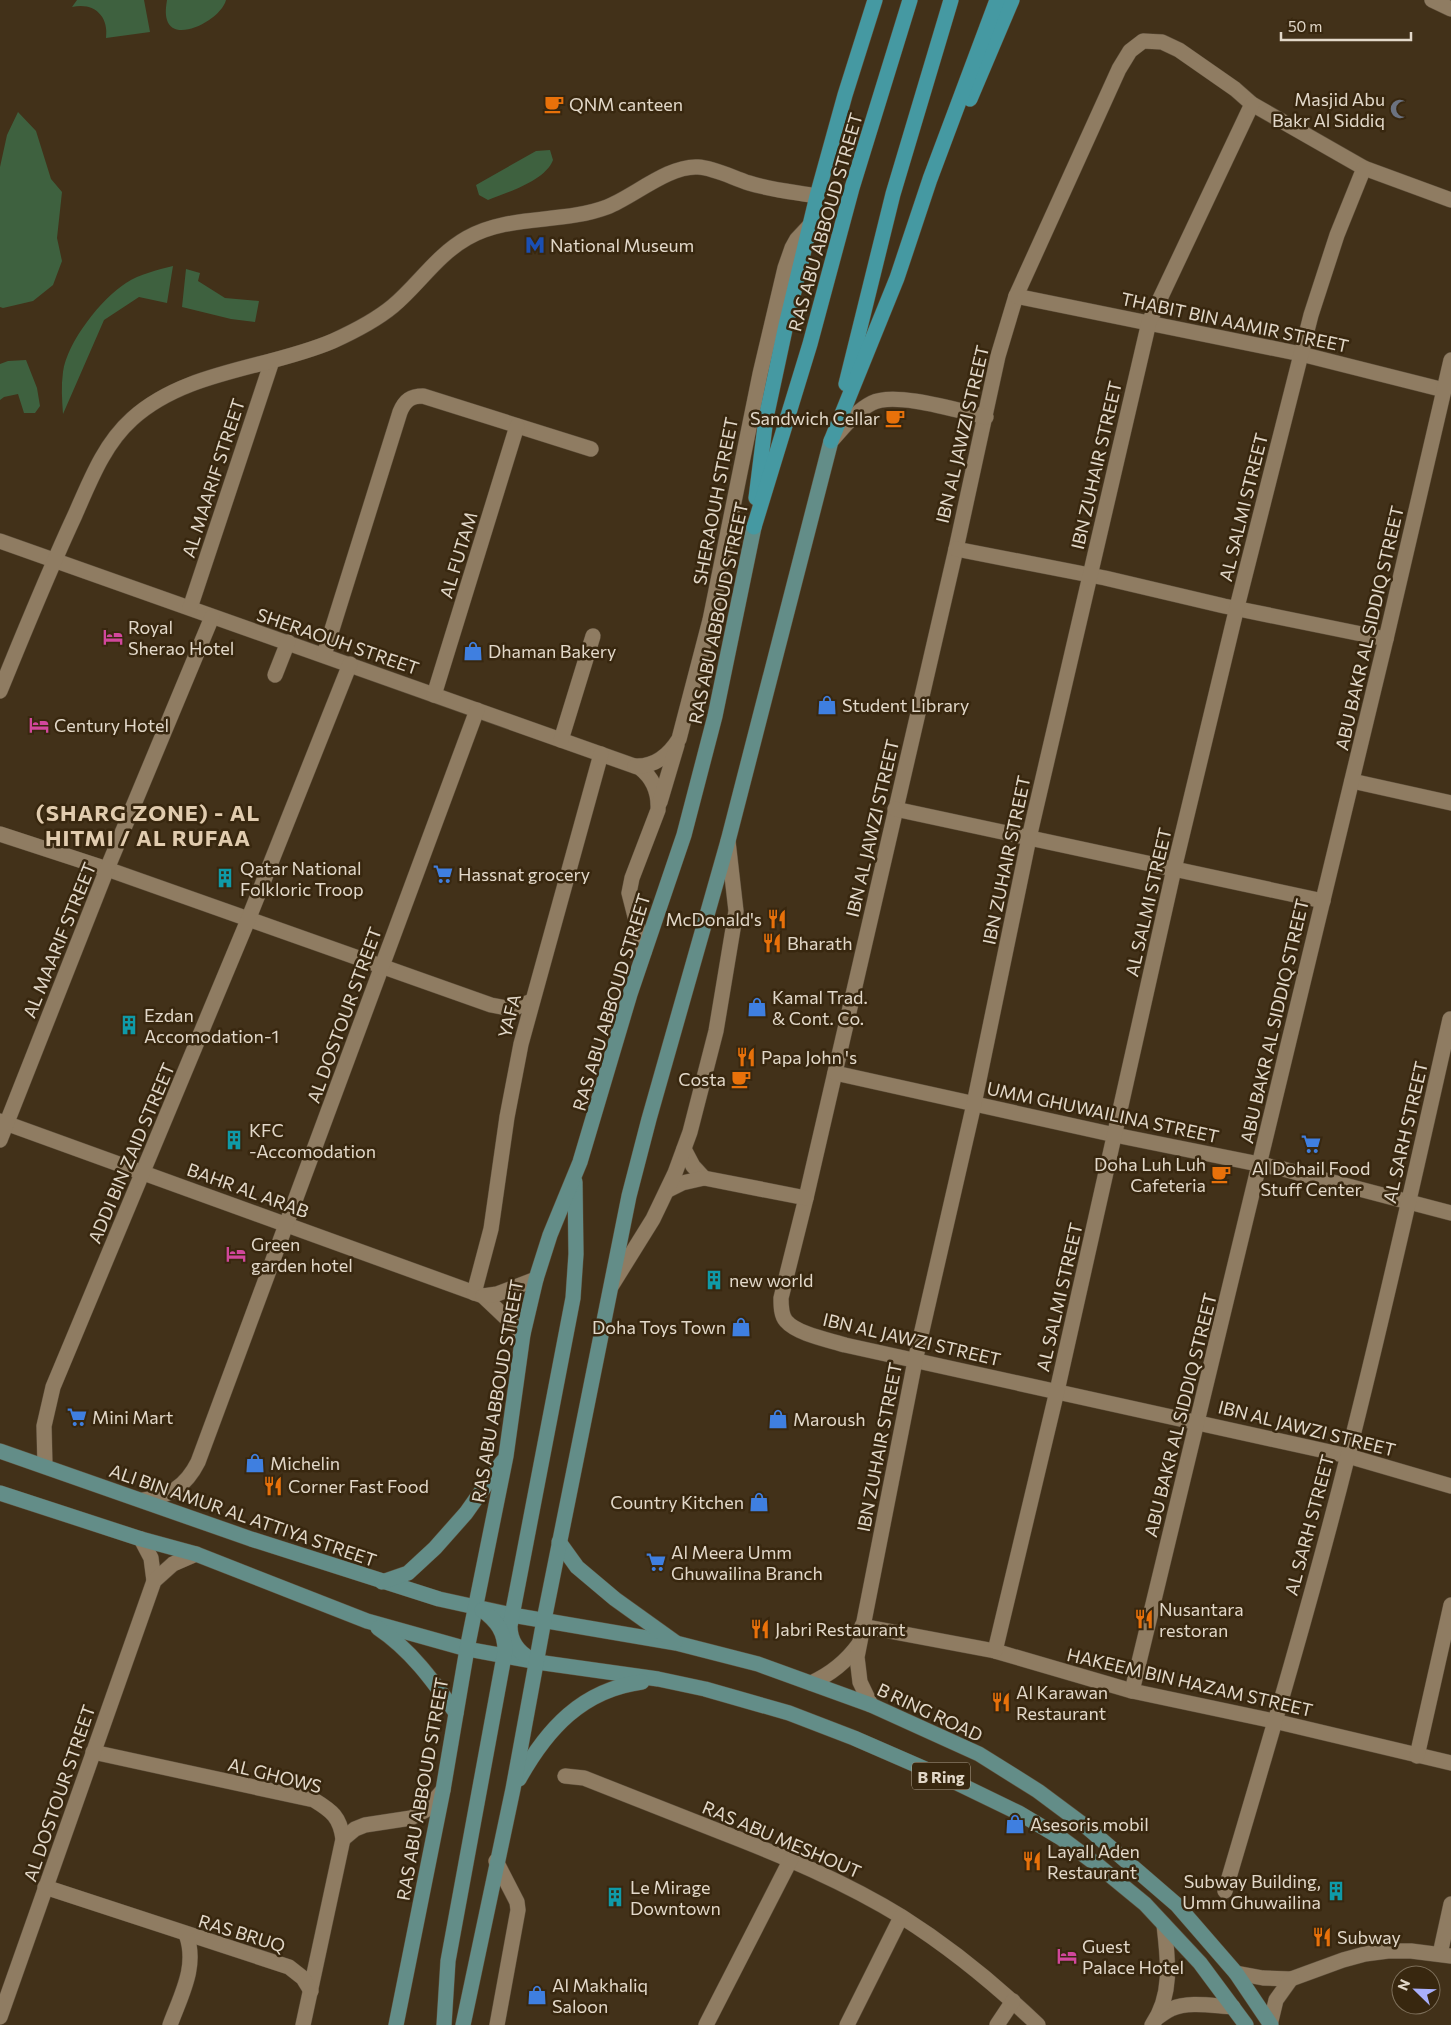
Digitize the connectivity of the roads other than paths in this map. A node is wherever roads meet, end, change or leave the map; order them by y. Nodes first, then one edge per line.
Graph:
1 (875, 0) edge
2 (910, 0) edge
3 (951, 0) edge
4 (997, 0) edge
5 (1012, 0) edge
6 (1432, 0) edge
7 (1451, 9) edge
8 (1252, 104) junction
9 (1364, 168) junction
10 (930, 179) junction
11 (817, 196) junction
12 (1451, 200) edge
13 (811, 224) junction
14 (1016, 296) junction
15 (1148, 322) junction
16 (1301, 354) junction
17 (1451, 360) edge
18 (272, 361) junction
19 (1444, 390) junction
20 (986, 416) junction
21 (517, 426) junction
22 (831, 441) junction
23 (591, 449) dead end
24 (754, 527) junction
25 (0, 541) edge
26 (956, 550) junction
27 (54, 560) junction
28 (1090, 575) junction
29 (1237, 607) junction
30 (190, 608) junction
31 (212, 617) junction
32 (593, 636) dead end
33 (1386, 639) junction
34 (288, 642) junction
35 (324, 655) junction
36 (350, 664) junction
37 (275, 675) dead end
38 (0, 691) edge
39 (434, 695) junction
40 (477, 710) junction
41 (679, 739) junction
42 (561, 740) junction
43 (601, 754) junction
44 (635, 766) junction
45 (1352, 781) junction
46 (1451, 803) edge
47 (895, 808) junction
48 (658, 810) junction
49 (0, 834) edge
50 (1030, 838) junction
51 (728, 841) junction
52 (107, 869) junction
53 (1174, 869) junction
54 (1322, 901) junction
55 (248, 920) junction
56 (644, 952) junction
57 (382, 967) junction
58 (532, 1001) junction
59 (1450, 1019) dead end
60 (834, 1073) junction
61 (974, 1104) junction
62 (3, 1122) edge
63 (1115, 1135) junction
64 (0, 1140) edge
65 (684, 1150) junction
66 (1260, 1164) junction
67 (143, 1172) junction
68 (575, 1177) junction
69 (704, 1178) junction
70 (668, 1190) junction
71 (806, 1198) junction
72 (1409, 1200) junction
73 (1451, 1213) edge
74 (286, 1224) junction
75 (536, 1279) junction
76 (609, 1288) junction
77 (478, 1294) junction
78 (523, 1334) junction
79 (915, 1361) junction
80 (1057, 1391) junction
81 (1198, 1421) junction
82 (0, 1452) edge
83 (506, 1456) junction
84 (1348, 1456) junction
85 (45, 1466) junction
86 (1451, 1486) edge
87 (0, 1493) edge
88 (142, 1500) junction
89 (141, 1539) junction
90 (560, 1542) junction
91 (196, 1554) junction
92 (154, 1581) junction
93 (382, 1582) junction
94 (1451, 1605) edge
95 (476, 1607) junction
96 (512, 1615) junction
97 (366, 1620) junction
98 (544, 1620) junction
99 (862, 1626) junction
100 (676, 1643) junction
101 (858, 1644) junction
102 (467, 1648) junction
103 (995, 1651) junction
104 (505, 1656) junction
105 (537, 1662) junction
106 (658, 1680) junction
107 (811, 1684) junction
108 (1132, 1691) junction
109 (871, 1705) junction
110 (456, 1713) junction
111 (1274, 1721) junction
112 (93, 1752) junction
113 (1417, 1756) junction
114 (1451, 1763) edge
115 (565, 1776) dead end
116 (513, 1789) junction
117 (443, 1790) junction
118 (343, 1839) junction
119 (791, 1859) junction
120 (496, 1861) junction
121 (45, 1887) junction
122 (1225, 1891) dead end
123 (1451, 1904) edge
124 (901, 1917) junction
125 (1164, 1925) junction
126 (186, 1934) junction
127 (1445, 1955) edge
128 (1236, 1973) junction
129 (1291, 1979) junction
130 (310, 1991) junction
131 (1013, 2001) junction
132 (1232, 2007) junction
133 (0, 2017) edge
134 (1155, 2021) edge
135 (170, 2025) edge
136 (303, 2025) edge
137 (396, 2025) edge
138 (444, 2025) edge
139 (462, 2025) edge
140 (497, 2025) edge
141 (706, 2025) edge
142 (847, 2025) edge
143 (997, 2025) edge
144 (1038, 2025) edge
145 (1246, 2025) edge
146 (1270, 2025) edge

1 - 11 highway
2 - 24 highway, RAS ABU ABBOUD STREET
3 - 22 highway
4 - 10 highway
5 - 10 highway
6 - 7 street
8 - 9 street, IBN AL JAWZI STREET
8 - 14 street, IBN AL JAWZI STREET
8 - 15 street, IBN ZUHAIR STREET
9 - 12 street, IBN AL JAWZI STREET
9 - 16 street, AL SALMI STREET
10 - 22 highway
11 - 13 highway
11 - 18 street
13 - 24 highway
13 - 41 street, SHERAOUH STREET
14 - 15 street, THABIT BIN AAMIR STREET
14 - 20 street, IBN AL JAWZI STREET
15 - 16 street, THABIT BIN AAMIR STREET
15 - 28 street, IBN ZUHAIR STREET
16 - 19 street, THABIT BIN AAMIR STREET
16 - 29 street, AL SALMI STREET
17 - 19 street, ABU BAKR AL SIDDIQ STREET
18 - 27 street
18 - 30 street, AL MAARIF STREET
19 - 33 street, ABU BAKR AL SIDDIQ STREET
20 - 22 street
20 - 26 street, IBN AL JAWZI STREET
21 - 23 street
21 - 35 street
21 - 39 street, AL FUTAM
22 - 51 main road
24 - 56 main road, RAS ABU ABBOUD STREET
25 - 27 street, SHERAOUH STREET
26 - 28 street
26 - 47 street, IBN AL JAWZI STREET
27 - 30 street, SHERAOUH STREET
27 - 38 street
28 - 29 street
28 - 50 street, IBN ZUHAIR STREET
29 - 33 street
29 - 53 street, AL SALMI STREET
30 - 31 street, SHERAOUH STREET
31 - 34 street, SHERAOUH STREET
31 - 52 street, AL MAARIF STREET
32 - 42 street
33 - 45 street, ABU BAKR AL SIDDIQ STREET
34 - 35 street, SHERAOUH STREET
34 - 37 street
35 - 36 street, SHERAOUH STREET
36 - 39 street, SHERAOUH STREET
36 - 55 street, ADDI BIN ZAID STREET
39 - 40 street, SHERAOUH STREET
40 - 42 street, SHERAOUH STREET
40 - 57 street, AL DOSTOUR STREET
41 - 44 street, SHERAOUH STREET
41 - 48 street, RAS ABU ABBOUD STREET
42 - 43 street, SHERAOUH STREET
43 - 44 street, SHERAOUH STREET
43 - 58 street, YAFA
44 - 48 street, SHERAOUH STREET
45 - 46 street
45 - 54 street, ABU BAKR AL SIDDIQ STREET
47 - 50 street
47 - 60 street, IBN AL JAWZI STREET
48 - 56 street, SHERAOUH STREET
49 - 52 street
50 - 53 street
50 - 61 street, IBN ZUHAIR STREET
51 - 65 street
51 - 76 main road
52 - 55 street
52 - 62 street, AL MAARIF STREET
53 - 54 street
53 - 63 street, AL SALMI STREET
54 - 66 street, ABU BAKR AL SIDDIQ STREET
55 - 57 street
55 - 67 street, ADDI BIN ZAID STREET
56 - 68 main road, RAS ABU ABBOUD STREET
57 - 58 street
57 - 74 street, AL DOSTOUR STREET
58 - 77 street, YAFA
59 - 72 street, AL SARH STREET
60 - 61 street, UMM GHUWAILINA STREET
60 - 71 street, IBN AL JAWZI STREET
61 - 63 street, UMM GHUWAILINA STREET
61 - 79 street, IBN ZUHAIR STREET
62 - 64 street, AL MAARIF STREET
62 - 67 street, BAHR AL ARAB
63 - 66 street, UMM GHUWAILINA STREET
63 - 80 street, AL SALMI STREET
65 - 69 street
65 - 70 street
66 - 72 street, UMM GHUWAILINA STREET
66 - 81 street, ABU BAKR AL SIDDIQ STREET
67 - 74 street, BAHR AL ARAB
67 - 85 street, ADDI BIN ZAID STREET
68 - 75 main road, RAS ABU ABBOUD STREET
68 - 96 main road
69 - 70 street
69 - 71 street
70 - 76 street
71 - 79 street, IBN AL JAWZI STREET
72 - 73 street, UMM GHUWAILINA STREET
72 - 84 street, AL SARH STREET
74 - 77 street, BAHR AL ARAB
74 - 88 street, AL DOSTOUR STREET
75 - 77 street
75 - 78 main road, RAS ABU ABBOUD STREET
76 - 90 main road
77 - 78 street, BAHR AL ARAB
78 - 83 main road, RAS ABU ABBOUD STREET
79 - 80 street, IBN AL JAWZI STREET
79 - 99 street, IBN ZUHAIR STREET
80 - 81 street, IBN AL JAWZI STREET
80 - 103 street, AL SALMI STREET
81 - 84 street, IBN AL JAWZI STREET
81 - 108 street, ABU BAKR AL SIDDIQ STREET
82 - 85 main road, ALI BIN AMUR AL ATTIYA STREET
83 - 93 main road
83 - 95 main road, RAS ABU ABBOUD STREET
84 - 86 street, IBN AL JAWZI STREET
84 - 111 street, AL SARH STREET
85 - 88 main road, ALI BIN AMUR AL ATTIYA STREET
87 - 89 main road
88 - 93 main road, ALI BIN AMUR AL ATTIYA STREET
89 - 91 main road
89 - 92 street, AL DOSTOUR STREET
90 - 98 main road
90 - 100 main road
91 - 92 street, AL DOSTOUR STREET
91 - 97 main road
92 - 112 street, AL DOSTOUR STREET
93 - 95 main road, ALI BIN AMUR AL ATTIYA STREET
94 - 113 street
95 - 96 main road, B RING ROAD / B Ring
95 - 102 main road, RAS ABU ABBOUD STREET
95 - 104 main road
96 - 98 main road, B RING ROAD / B Ring
96 - 105 main road
97 - 102 main road
97 - 110 main road
98 - 100 main road, B RING ROAD / B Ring
98 - 105 main road
99 - 101 street, IBN ZUHAIR STREET
99 - 103 street, HAKEEM BIN HAZAM STREET
100 - 107 main road, B RING ROAD / B Ring
101 - 107 street, IBN ZUHAIR STREET
101 - 109 street, IBN ZUHAIR STREET
102 - 104 main road, B Ring
102 - 110 main road, RAS ABU ABBOUD STREET
103 - 108 street, HAKEEM BIN HAZAM STREET
104 - 105 main road, B Ring
104 - 138 main road
105 - 106 main road, B Ring
105 - 116 main road
106 - 116 main road
106 - 125 main road, B Ring
107 - 109 main road, B RING ROAD / B Ring
108 - 111 street, HAKEEM BIN HAZAM STREET
109 - 128 main road, B RING ROAD / B Ring
110 - 117 main road, RAS ABU ABBOUD STREET
111 - 113 street, HAKEEM BIN HAZAM STREET
111 - 122 street, AL SARH STREET
112 - 118 street, AL GHOWS
112 - 121 street, AL DOSTOUR STREET
113 - 114 street, HAKEEM BIN HAZAM STREET
115 - 119 street, RAS ABU MESHOUT
116 - 120 main road
117 - 118 street
117 - 137 main road, RAS ABU ABBOUD STREET
118 - 130 street
119 - 124 street, RAS ABU MESHOUT
119 - 141 street
120 - 139 main road
120 - 140 street
121 - 126 street
121 - 133 street, AL DOSTOUR STREET
123 - 127 street
124 - 131 street, RAS ABU MESHOUT
124 - 142 street
125 - 132 main road, B Ring
125 - 134 street
126 - 130 street, RAS BRUQ
126 - 135 street, RAS BRUQ
127 - 129 street
128 - 129 street
128 - 146 main road, B RING ROAD / B Ring
129 - 146 street
130 - 136 street
131 - 143 street
131 - 144 street, RAS ABU MESHOUT
132 - 134 street
132 - 145 main road, B Ring

